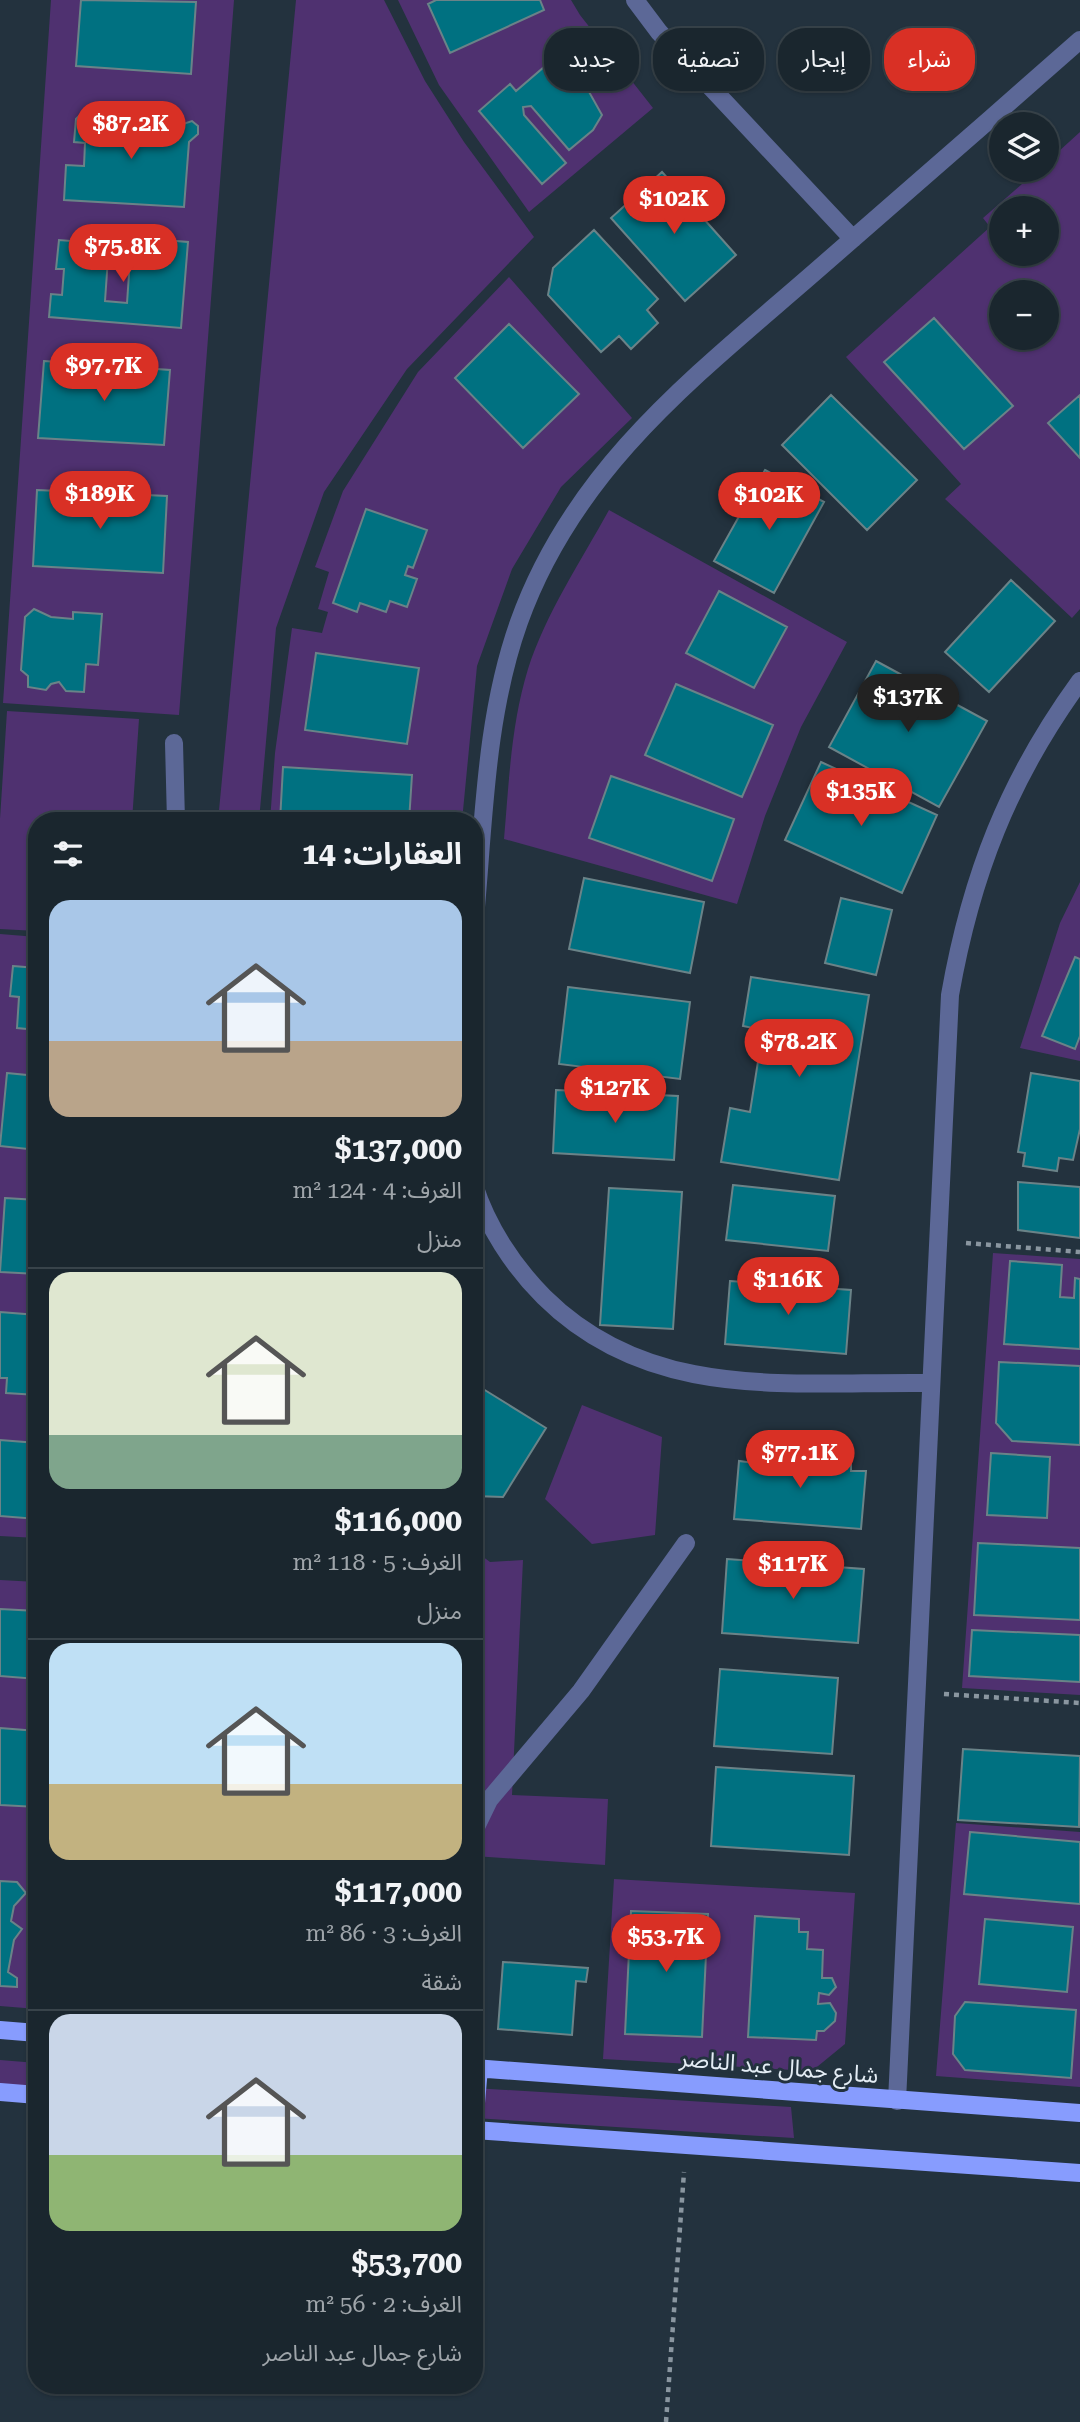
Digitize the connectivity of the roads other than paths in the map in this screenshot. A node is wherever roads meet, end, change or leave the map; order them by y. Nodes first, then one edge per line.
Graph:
1 (635, 0) edge
2 (1080, 40) edge
3 (853, 239) junction
4 (1080, 681) edge
5 (174, 743) dead end
6 (176, 812) edge
7 (483, 823) edge
8 (483, 1206) edge
9 (930, 1383) junction
10 (686, 1543) dead end
11 (483, 1812) edge
12 (0, 2031) edge
13 (28, 2033) edge
14 (483, 2068) edge
15 (0, 2092) edge
16 (28, 2094) edge
17 (897, 2101) junction
18 (1080, 2113) edge
19 (483, 2129) edge
20 (1080, 2173) edge

1 - 3 street
2 - 3 street
3 - 7 street
4 - 9 street
5 - 6 street
8 - 9 street
9 - 17 street
10 - 11 street
12 - 13 main road
14 - 17 main road, شارع جمال عبد الناصر
15 - 16 main road
17 - 18 main road, شارع جمال عبد الناصر
19 - 20 main road

